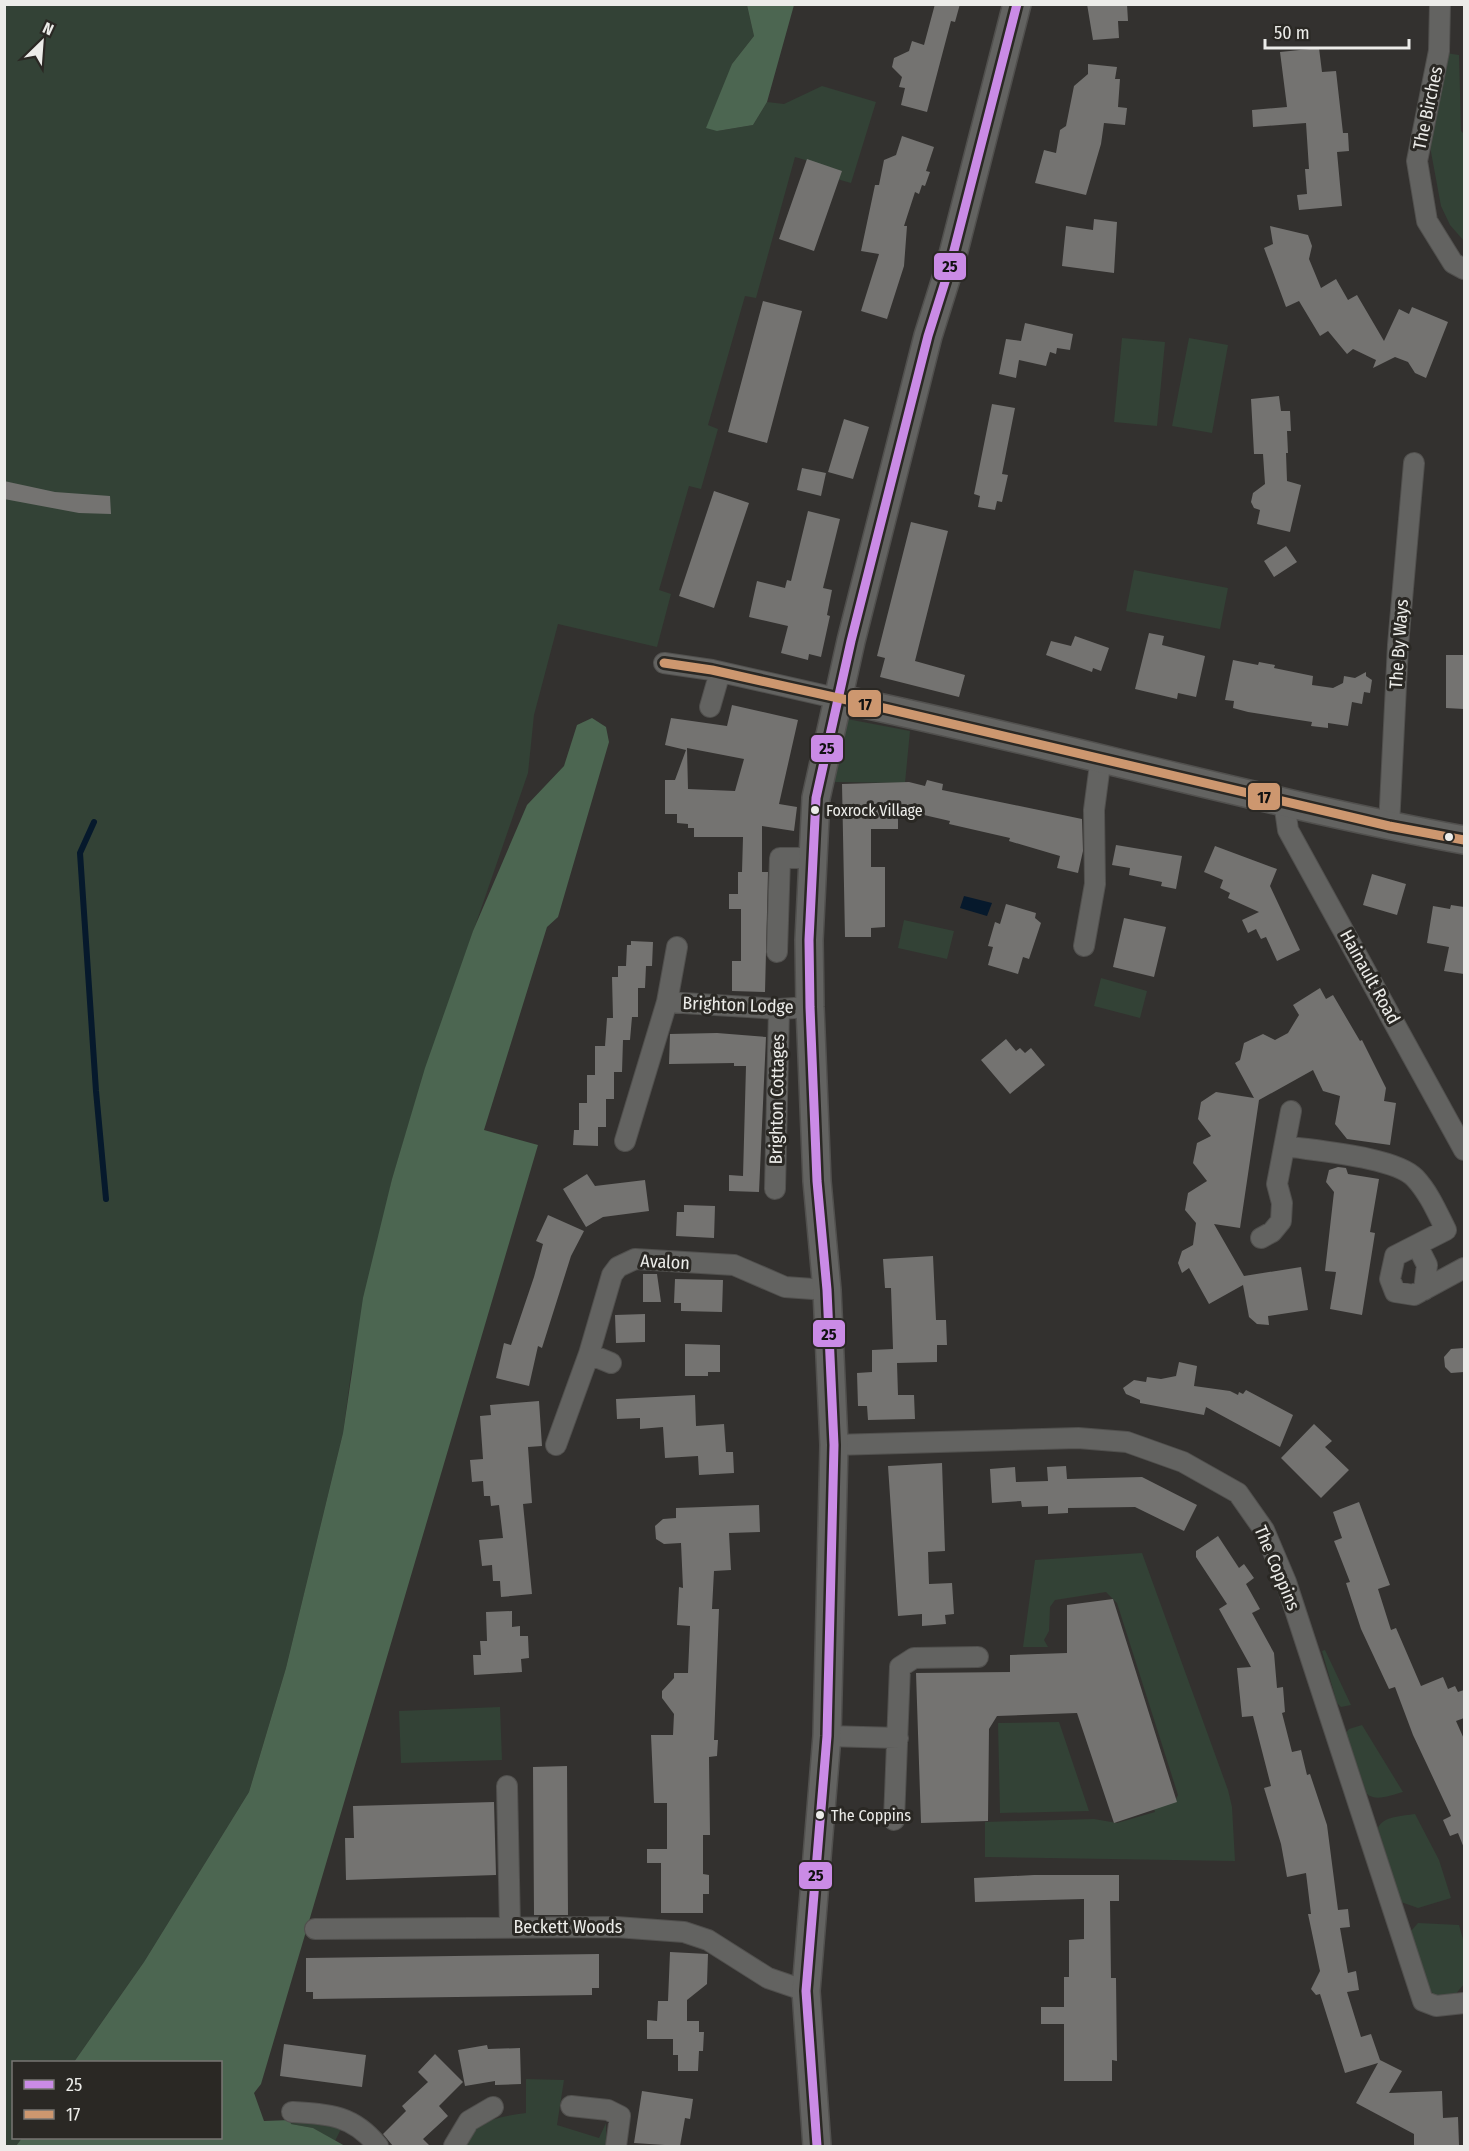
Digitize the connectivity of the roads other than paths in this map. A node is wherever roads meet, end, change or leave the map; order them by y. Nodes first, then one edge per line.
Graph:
1 (1017, 4) edge
2 (1440, 4) edge
3 (1464, 269) edge
4 (1414, 463) dead end
5 (664, 663) dead end
6 (720, 672) junction
7 (840, 699) junction
8 (710, 707) dead end
9 (1101, 757) junction
10 (1284, 802) junction
11 (1389, 826) junction
12 (1464, 840) edge
13 (812, 858) junction
14 (1084, 946) dead end
15 (676, 947) dead end
16 (777, 952) dead end
17 (666, 1002) junction
18 (810, 1007) junction
19 (779, 1009) junction
20 (1291, 1111) dead end
21 (625, 1141) dead end
22 (1285, 1146) junction
23 (1464, 1150) edge
24 (775, 1189) dead end
25 (1261, 1238) dead end
26 (1417, 1245) junction
27 (1464, 1268) edge
28 (827, 1290) junction
29 (1424, 1290) junction
30 (589, 1354) junction
31 (611, 1363) dead end
32 (556, 1445) dead end
33 (834, 1445) junction
34 (978, 1657) dead end
35 (827, 1736) junction
36 (898, 1738) junction
37 (507, 1786) dead end
38 (894, 1820) dead end
39 (510, 1927) junction
40 (315, 1929) dead end
41 (806, 1991) junction
42 (1464, 2003) edge
43 (572, 2106) dead end
44 (493, 2107) dead end
45 (292, 2112) dead end
46 (378, 2146) edge
47 (454, 2146) edge
48 (616, 2146) edge
49 (816, 2146) edge

1 - 7 street
2 - 3 street, The Birches
4 - 11 street, The By Ways
5 - 6 street
6 - 7 street
6 - 8 street
7 - 9 street
7 - 13 street
9 - 10 street
9 - 14 street
10 - 11 street
10 - 23 street, Hainault Road
11 - 12 street
13 - 16 street
13 - 18 street
15 - 17 street, Brighton Lodge
17 - 19 street, Brighton Lodge
17 - 21 street, Brighton Lodge
18 - 19 street, Brighton Lodge
18 - 28 street
19 - 24 street, Brighton Cottages
20 - 22 street
22 - 25 street
22 - 26 street
26 - 29 street
26 - 29 street
27 - 29 street
28 - 30 street, Avalon
28 - 33 street
30 - 31 street
30 - 32 street, Avalon
33 - 35 street
33 - 42 street, The Coppins
34 - 36 street
35 - 36 street
35 - 41 street
36 - 38 street
37 - 39 street
39 - 40 street, Beckett Woods
39 - 41 street, Beckett Woods
41 - 49 street
43 - 48 street
44 - 47 street
45 - 46 street

